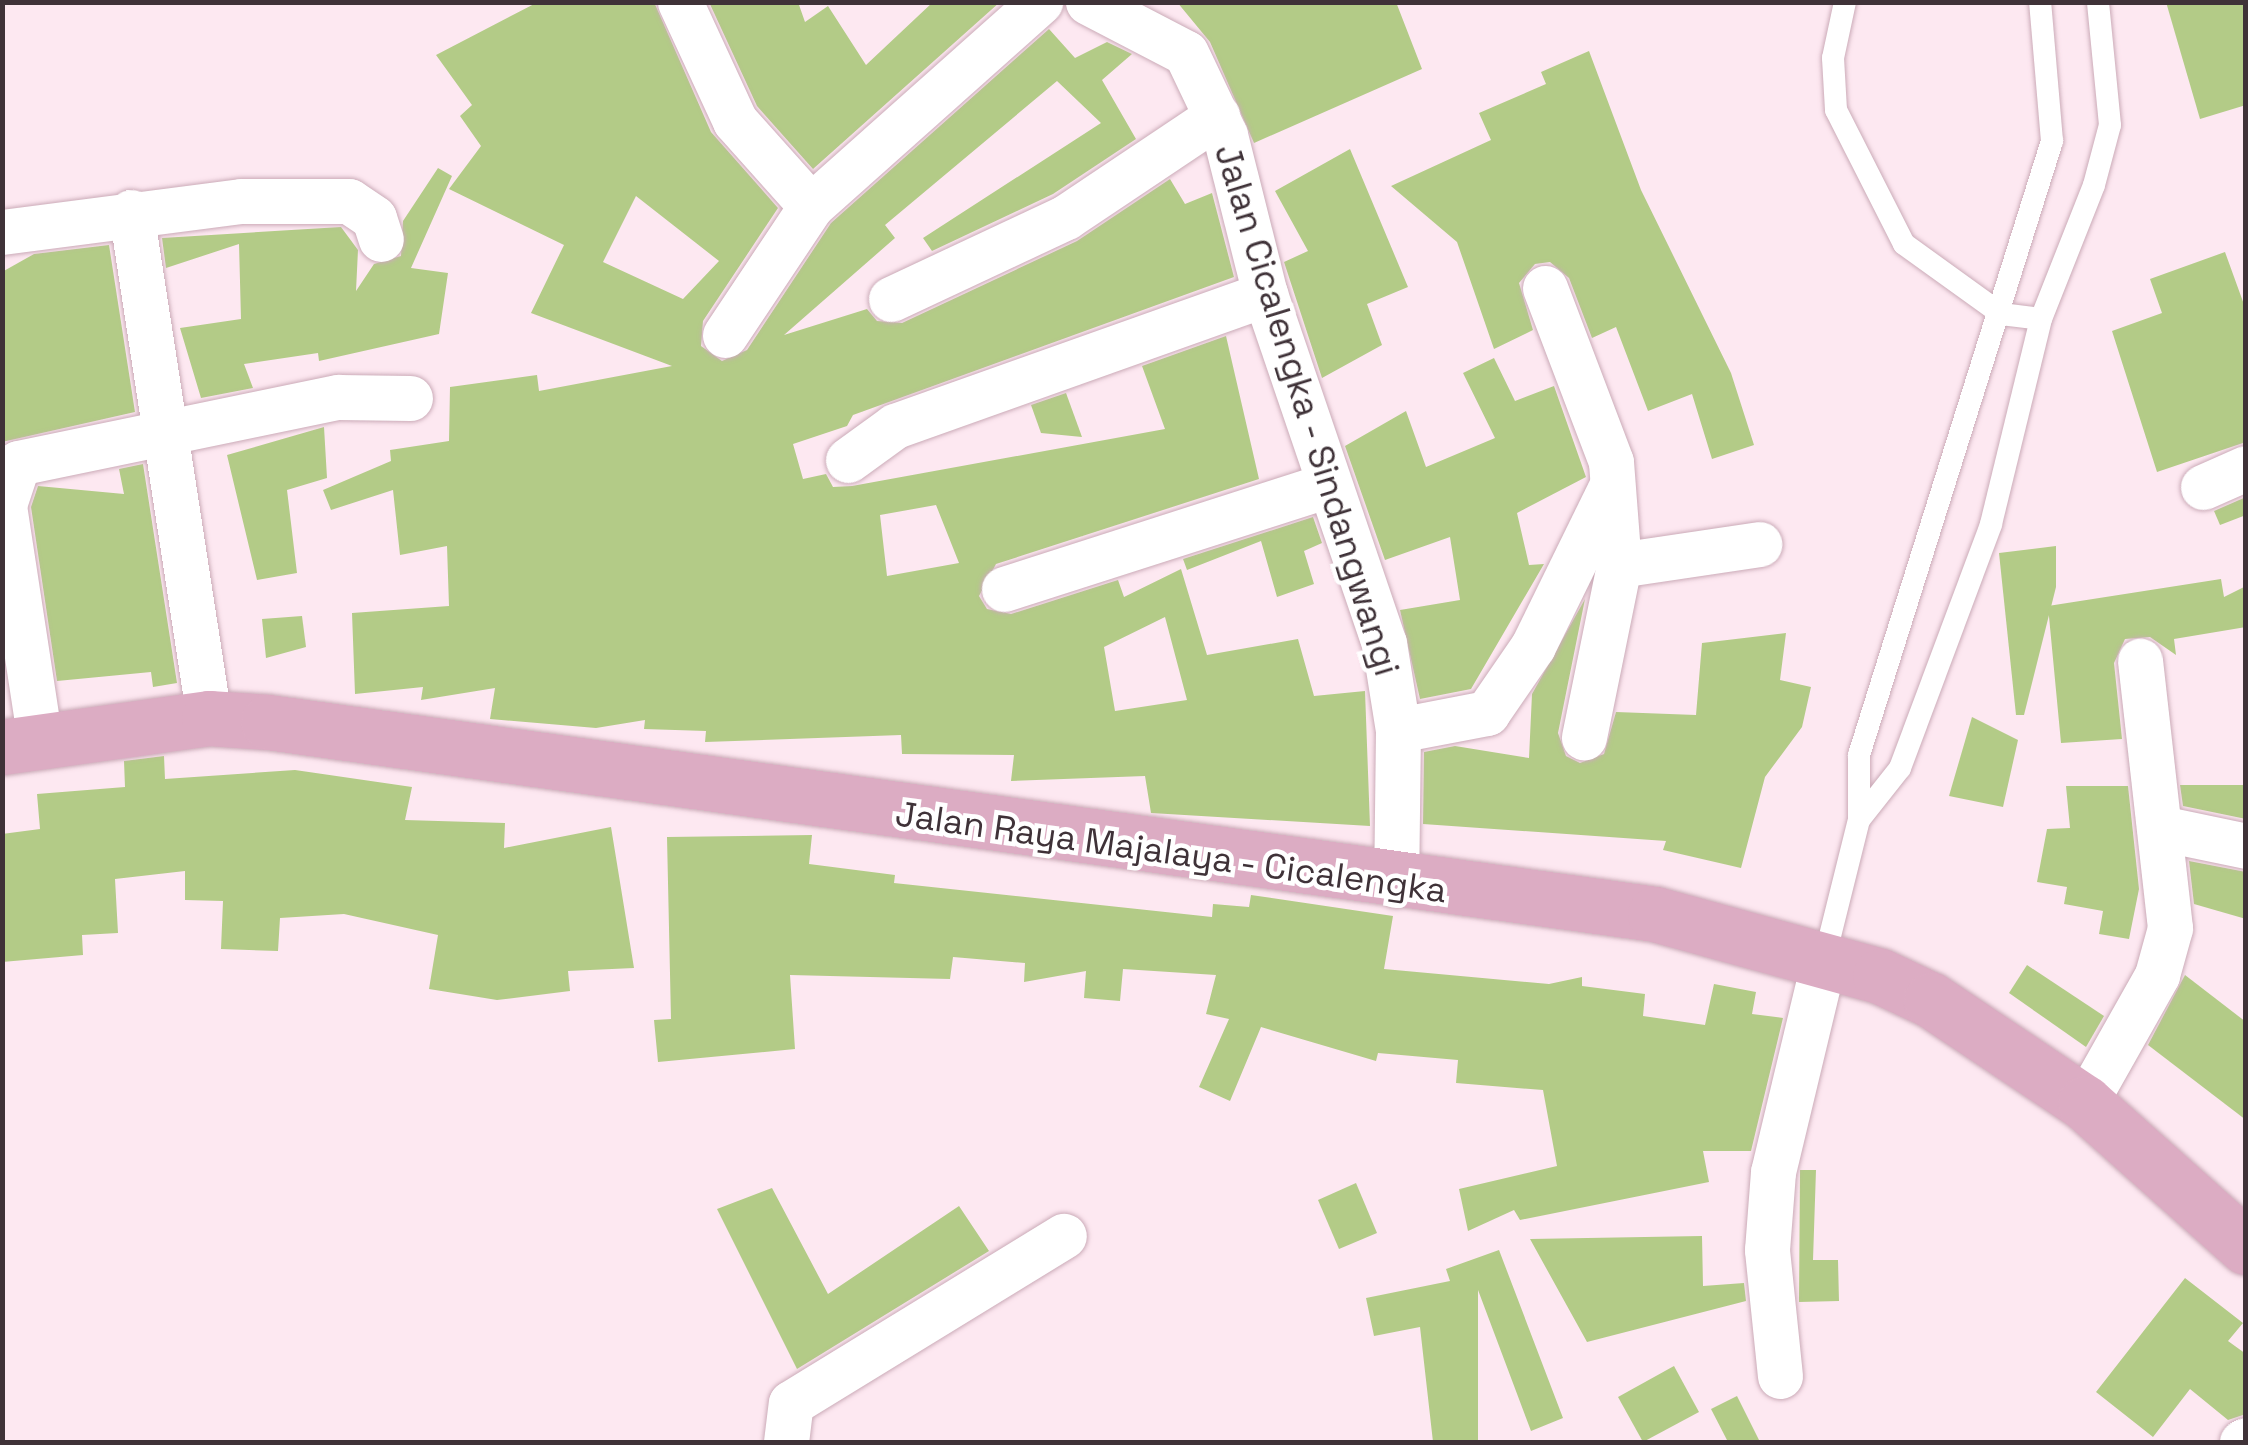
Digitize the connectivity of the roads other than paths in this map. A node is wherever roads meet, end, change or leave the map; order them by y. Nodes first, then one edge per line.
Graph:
1 (680, 2) edge
2 (1040, 2) edge
3 (1088, 2) edge
4 (1845, 2) edge
5 (2040, 2) edge
6 (2098, 2) edge
7 (1217, 116) junction
8 (811, 206) junction
9 (131, 212) junction
10 (2, 232) edge
11 (381, 239) dead end
12 (1546, 288) dead end
13 (1265, 294) junction
14 (892, 299) dead end
15 (2001, 314) junction
16 (2041, 319) junction
17 (725, 335) dead end
18 (410, 398) dead end
19 (164, 430) junction
20 (848, 460) dead end
21 (2246, 468) edge
22 (1326, 485) junction
23 (1612, 485) junction
24 (2203, 487) dead end
25 (1759, 544) dead end
26 (1618, 565) junction
27 (1004, 589) dead end
28 (2140, 662) dead end
29 (209, 718) junction
30 (1398, 730) junction
31 (1584, 737) dead end
32 (21, 744) edge
33 (1859, 820) junction
34 (2160, 828) junction
35 (2246, 846) edge
36 (1396, 885) junction
37 (1824, 960) junction
38 (2085, 1104) junction
39 (1064, 1236) dead end
40 (2246, 1248) edge
41 (1780, 1376) dead end
42 (786, 1442) edge

1 - 8 street
2 - 8 street
3 - 7 street, Jalan Cicalengka - Sindangwangi
4 - 15 lane
5 - 15 lane
6 - 16 lane
7 - 13 street, Jalan Cicalengka - Sindangwangi
7 - 14 street
8 - 17 street
9 - 10 street
9 - 11 street
9 - 19 street
12 - 23 street
13 - 20 street
13 - 22 street, Jalan Cicalengka - Sindangwangi
15 - 16 lane
15 - 33 lane
16 - 33 lane
18 - 19 street
19 - 29 street
19 - 32 street
21 - 24 street
22 - 27 street
22 - 30 street, Jalan Cicalengka - Sindangwangi
23 - 26 street
23 - 30 street
25 - 26 street
26 - 31 street
28 - 34 street
29 - 32 main road, Jalan Raya Majalaya - Cicalengka
29 - 36 main road, Jalan Raya Majalaya - Cicalengka
30 - 36 street, Jalan Cicalengka - Sindangwangi
33 - 37 lane
34 - 35 street
34 - 38 street
36 - 37 main road, Jalan Raya Majalaya - Cicalengka
37 - 38 main road, Jalan Raya Majalaya - Cicalengka
37 - 41 street
38 - 40 main road, Jalan Raya Majalaya - Cicalengka
39 - 42 street

